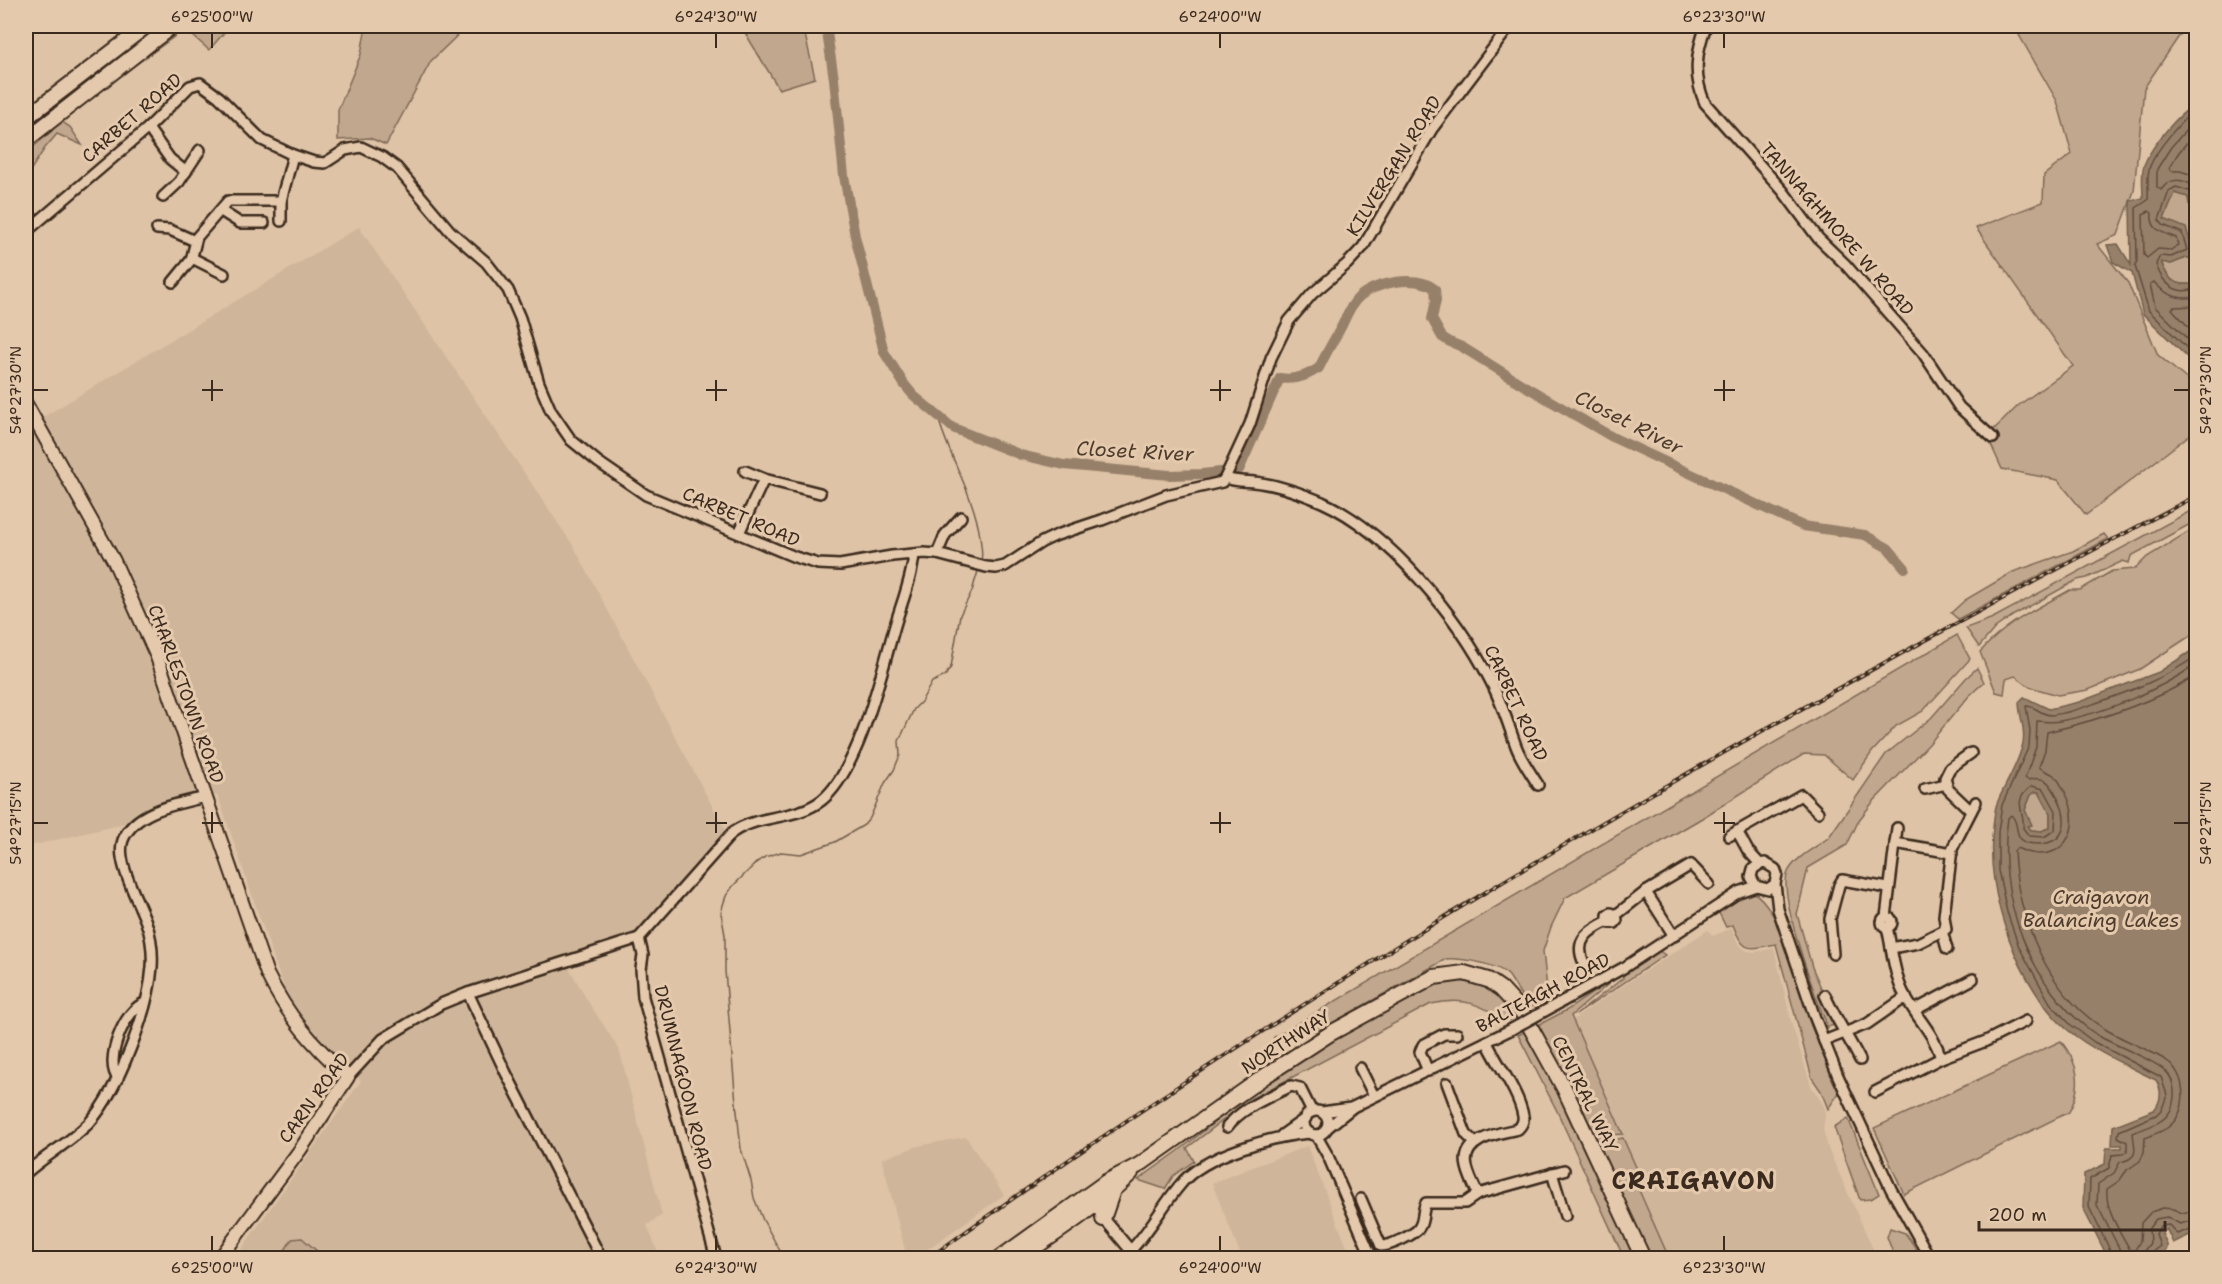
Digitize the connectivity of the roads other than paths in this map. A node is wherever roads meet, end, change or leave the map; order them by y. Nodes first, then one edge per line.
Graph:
1 (146, 26) edge
2 (172, 26) edge
3 (1510, 26) edge
4 (1706, 26) edge
5 (26, 118) edge
6 (147, 128) junction
7 (26, 140) edge
8 (200, 150) dead end
9 (293, 155) junction
10 (186, 172) junction
11 (163, 197) dead end
12 (281, 201) junction
13 (220, 211) junction
14 (281, 220) dead end
15 (259, 225) dead end
16 (157, 229) dead end
17 (26, 232) edge
18 (195, 241) junction
19 (192, 258) junction
20 (224, 274) dead end
21 (186, 284) dead end
22 (26, 404) edge
23 (1993, 438) dead end
24 (746, 471) dead end
25 (1226, 477) junction
26 (764, 479) junction
27 (820, 493) dead end
28 (961, 522) dead end
29 (739, 533) junction
30 (914, 554) junction
31 (937, 554) junction
32 (1969, 757) dead end
33 (1946, 784) junction
34 (1538, 785) dead end
35 (1925, 789) dead end
36 (205, 797) junction
37 (1977, 802) dead end
38 (1971, 811) junction
39 (1818, 812) dead end
40 (1897, 828) dead end
41 (1895, 843) junction
42 (1952, 853) junction
43 (1760, 864) junction
44 (1751, 877) junction
45 (1708, 884) dead end
46 (1775, 884) junction
47 (1760, 888) junction
48 (1888, 888) junction
49 (1646, 892) junction
50 (1739, 892) junction
51 (1778, 909) junction
52 (1942, 932) junction
53 (639, 938) junction
54 (1670, 938) junction
55 (1891, 948) junction
56 (1947, 949) dead end
57 (1834, 956) dead end
58 (1584, 963) dead end
59 (1464, 973) joint
60 (1973, 979) dead end
61 (468, 993) junction
62 (1825, 995) dead end
63 (1906, 997) junction
64 (145, 1003) junction
65 (1915, 1010) junction
66 (2026, 1021) dead end
67 (1846, 1033) junction
68 (1457, 1034) dead end
69 (1824, 1041) junction
70 (1486, 1042) junction
71 (1860, 1053) dead end
72 (1941, 1059) junction
73 (1360, 1068) dead end
74 (1428, 1071) junction
75 (348, 1077) junction
76 (118, 1078) junction
77 (1447, 1083) dead end
78 (1874, 1094) dead end
79 (1374, 1096) junction
80 (1353, 1107) junction
81 (1322, 1112) junction
82 (1309, 1115) junction
83 (1227, 1127) dead end
84 (1319, 1132) junction
85 (1280, 1137) junction
86 (1475, 1143) junction
87 (1139, 1165) junction
88 (1564, 1170) dead end
89 (26, 1173) edge
90 (1552, 1173) junction
91 (1112, 1193) junction
92 (1478, 1194) junction
93 (1090, 1201) junction
94 (1374, 1202) dead end
95 (1565, 1216) dead end
96 (1080, 1217) junction
97 (1104, 1220) junction
98 (1130, 1251) junction
99 (220, 1258) edge
100 (601, 1258) edge
101 (716, 1258) edge
102 (1000, 1258) edge
103 (1007, 1258) edge
104 (1019, 1258) edge
105 (1137, 1258) edge
106 (1372, 1258) edge
107 (1643, 1258) edge
108 (1930, 1258) edge

1 - 5 highway
2 - 7 highway
3 - 25 street, KILVERGAN ROAD
4 - 23 street, TANNAGHMORE W ROAD
6 - 9 street, CARBET ROAD
6 - 10 street
6 - 17 street, CARBET ROAD
8 - 10 street
9 - 12 street
9 - 29 street, CARBET ROAD
10 - 11 street
12 - 13 street
12 - 14 street
13 - 15 street
13 - 18 street
16 - 18 street
18 - 19 street
19 - 20 street
19 - 21 street
22 - 36 main road, CHARLESTOWN ROAD
24 - 26 street
25 - 31 street, CARBET ROAD
25 - 34 street, CARBET ROAD
26 - 27 street
26 - 29 street
28 - 31 street
29 - 30 street, CARBET ROAD
30 - 31 street, CARBET ROAD
30 - 53 street
32 - 33 street
33 - 35 street
33 - 38 street
36 - 64 street, CHARLESTOWN ROAD
36 - 75 main road
37 - 38 street
38 - 42 street
39 - 43 street
40 - 41 street
41 - 42 street
41 - 48 street
42 - 52 street
43 - 44 street
43 - 46 street
44 - 47 street
44 - 50 street, BALTEAGH ROAD
45 - 49 street
46 - 47 street
46 - 51 street
47 - 50 street, BALTEAGH ROAD
47 - 51 street
48 - 55 street
48 - 57 street
49 - 54 street
49 - 58 street
50 - 54 street, BALTEAGH ROAD
51 - 69 street
52 - 55 street
52 - 56 street
53 - 61 street, CARN ROAD
53 - 101 street, DRUMNAGOON ROAD
54 - 70 street, BALTEAGH ROAD, bridge
55 - 63 street
59 - 87 highway, NORTHWAY
59 - 107 highway, CENTRAL WAY
60 - 65 street
61 - 75 street, CARN ROAD
61 - 100 street
62 - 67 street
63 - 65 street
63 - 67 street
64 - 76 street, CHARLESTOWN ROAD
64 - 76 street
65 - 72 street
66 - 72 street
67 - 69 street
67 - 71 street
68 - 74 street
69 - 108 street
70 - 74 street, BALTEAGH ROAD
70 - 86 street
72 - 78 street
73 - 79 street
74 - 79 street, BALTEAGH ROAD
75 - 99 main road, CARN ROAD
76 - 89 street, CHARLESTOWN ROAD
77 - 86 street
79 - 80 street, BALTEAGH ROAD
80 - 81 street, BALTEAGH ROAD
80 - 84 street, BALTEAGH ROAD
81 - 82 street, BALTEAGH ROAD
81 - 84 street
82 - 83 street
82 - 84 street
82 - 85 street
84 - 85 street
84 - 106 street
85 - 98 street
86 - 92 street
87 - 91 highway, NORTHWAY
87 - 93 highway, NORTHWAY
88 - 90 street
90 - 92 street
90 - 95 street
91 - 93 highway, NORTHWAY
91 - 97 highway
92 - 94 street
93 - 96 highway, NORTHWAY
93 - 97 street
93 - 102 highway, NORTHWAY
93 - 103 highway
96 - 97 street
96 - 104 highway, NORTHWAY
97 - 98 street
98 - 105 street

